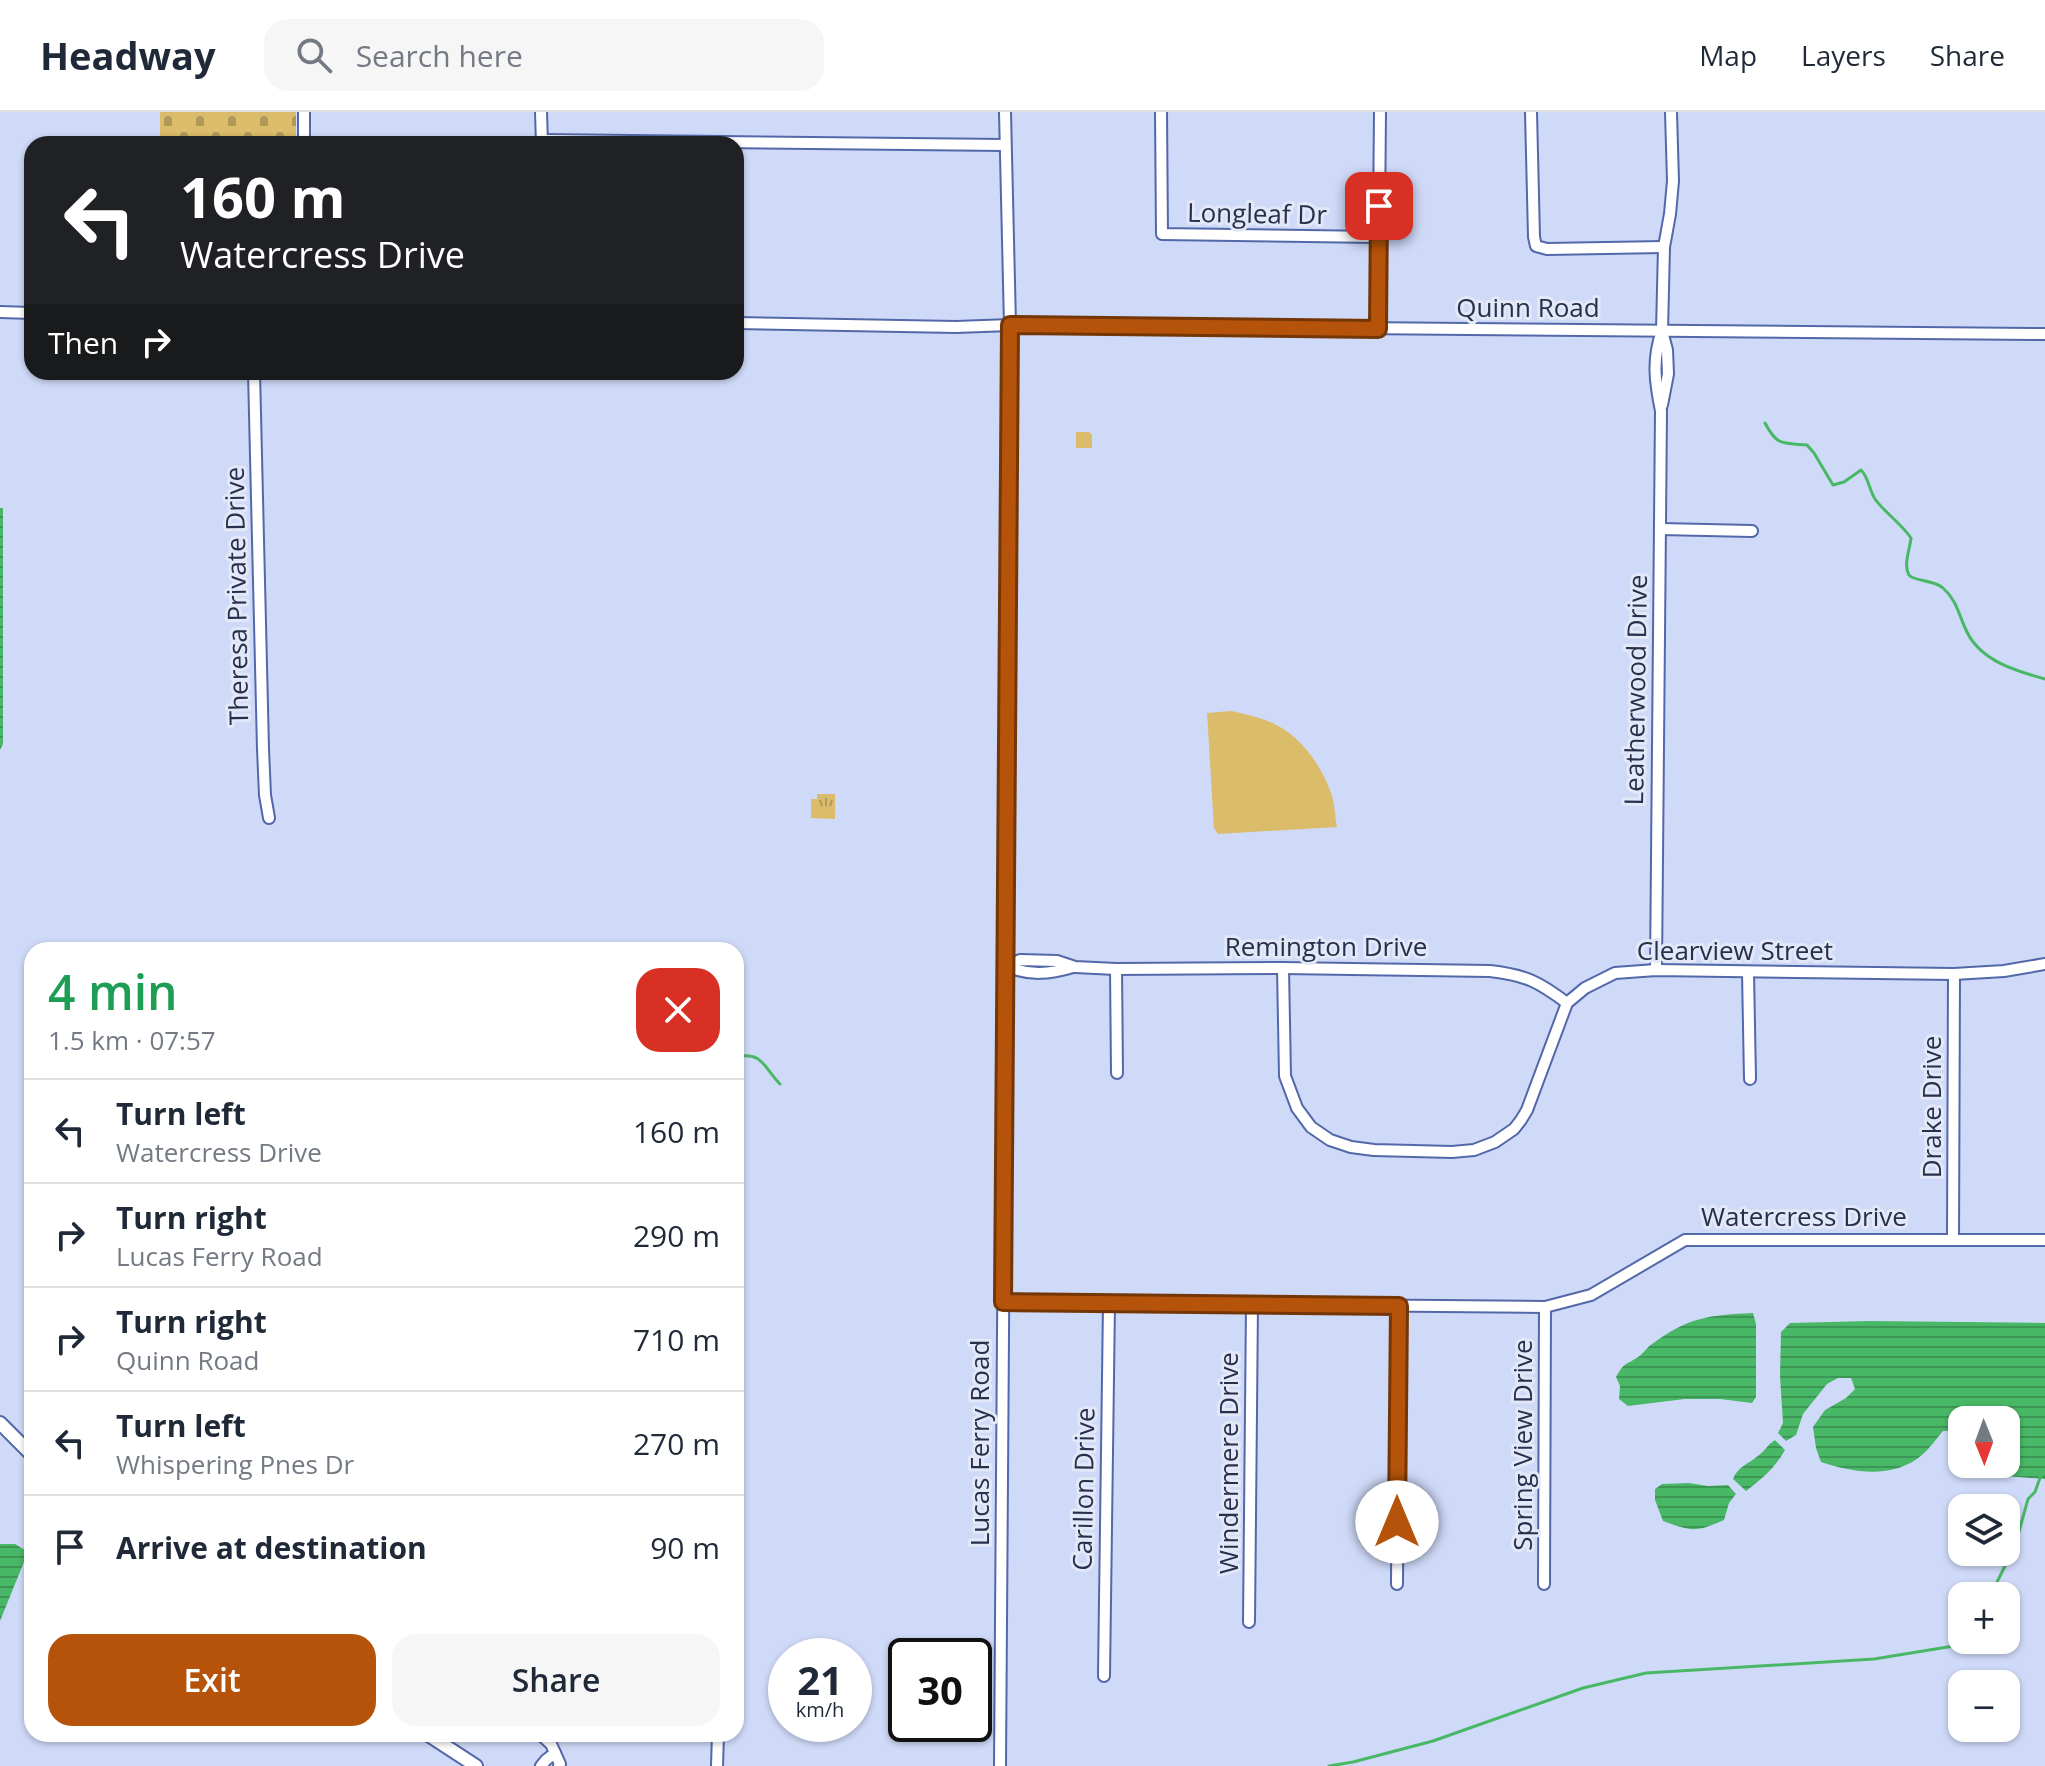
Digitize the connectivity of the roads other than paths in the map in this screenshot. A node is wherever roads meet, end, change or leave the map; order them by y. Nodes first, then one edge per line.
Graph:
1 (304, 112) edge
2 (541, 112) edge
3 (1005, 112) edge
4 (1161, 112) edge
5 (1380, 112) edge
6 (1531, 112) edge
7 (1671, 112) edge
8 (304, 136) edge
9 (542, 136) edge
10 (744, 143) edge
11 (1005, 145) junction
12 (1378, 237) junction
13 (1664, 247) junction
14 (0, 312) edge
15 (24, 313) edge
16 (744, 323) edge
17 (1010, 325) junction
18 (1378, 329) junction
19 (1662, 331) junction
20 (2045, 334) edge
21 (254, 380) edge
22 (1660, 529) junction
23 (1752, 531) dead end
24 (269, 818) dead end
25 (2045, 964) edge
26 (1006, 966) junction
27 (1283, 968) junction
28 (1116, 969) junction
29 (1656, 970) junction
30 (1748, 972) junction
31 (1954, 974) junction
32 (1567, 1003) junction
33 (1117, 1073) dead end
34 (1750, 1079) dead end
35 (1953, 1239) junction
36 (2045, 1240) edge
37 (1003, 1302) junction
38 (1109, 1303) junction
39 (1252, 1304) junction
40 (1399, 1306) junction
41 (1545, 1307) junction
42 (2, 1427) edge
43 (24, 1448) edge
44 (1397, 1584) dead end
45 (1544, 1584) dead end
46 (1249, 1622) dead end
47 (1104, 1676) dead end
48 (439, 1742) edge
49 (549, 1742) edge
50 (718, 1742) edge
51 (555, 1753) junction
52 (476, 1766) edge
53 (541, 1766) edge
54 (559, 1766) edge
55 (717, 1766) edge
56 (1000, 1766) edge

1 - 8 street
2 - 9 street
3 - 11 street, Lucas Ferry Road
4 - 12 street, Longleaf Dr
5 - 12 street
6 - 13 street
7 - 13 street, Leatherwood Drive
10 - 11 street
11 - 17 street, Lucas Ferry Road
12 - 18 street
13 - 19 street, Leatherwood Drive
14 - 15 street
16 - 17 street, Quinn Road
17 - 18 street, Quinn Road
17 - 26 street, Lucas Ferry Road
18 - 19 street, Quinn Road
19 - 20 street, Quinn Road
19 - 22 street, Leatherwood Drive
21 - 24 street, Theresa Private Drive
22 - 23 street
22 - 29 street, Leatherwood Drive
25 - 31 street, Clearview Street
26 - 28 street, Remington Drive
26 - 37 street, Lucas Ferry Road
27 - 28 street, Remington Drive
27 - 32 street, Remington Drive
27 - 32 street
28 - 33 street
29 - 30 street, Clearview Street
29 - 32 street, Clearview Street
30 - 31 street, Clearview Street
30 - 34 street
31 - 35 street, Drake Drive
35 - 36 street, Watercress Drive
35 - 41 street, Watercress Drive
37 - 38 street, Watercress Drive
37 - 56 street, Lucas Ferry Road
38 - 39 street, Watercress Drive
38 - 47 street, Carillon Drive
39 - 40 street, Watercress Drive
39 - 46 street, Windermere Drive
40 - 41 street, Watercress Drive
40 - 44 street
41 - 45 street, Spring View Drive
42 - 43 main road
48 - 52 main road
49 - 51 street
50 - 55 street
51 - 53 street
51 - 54 street

